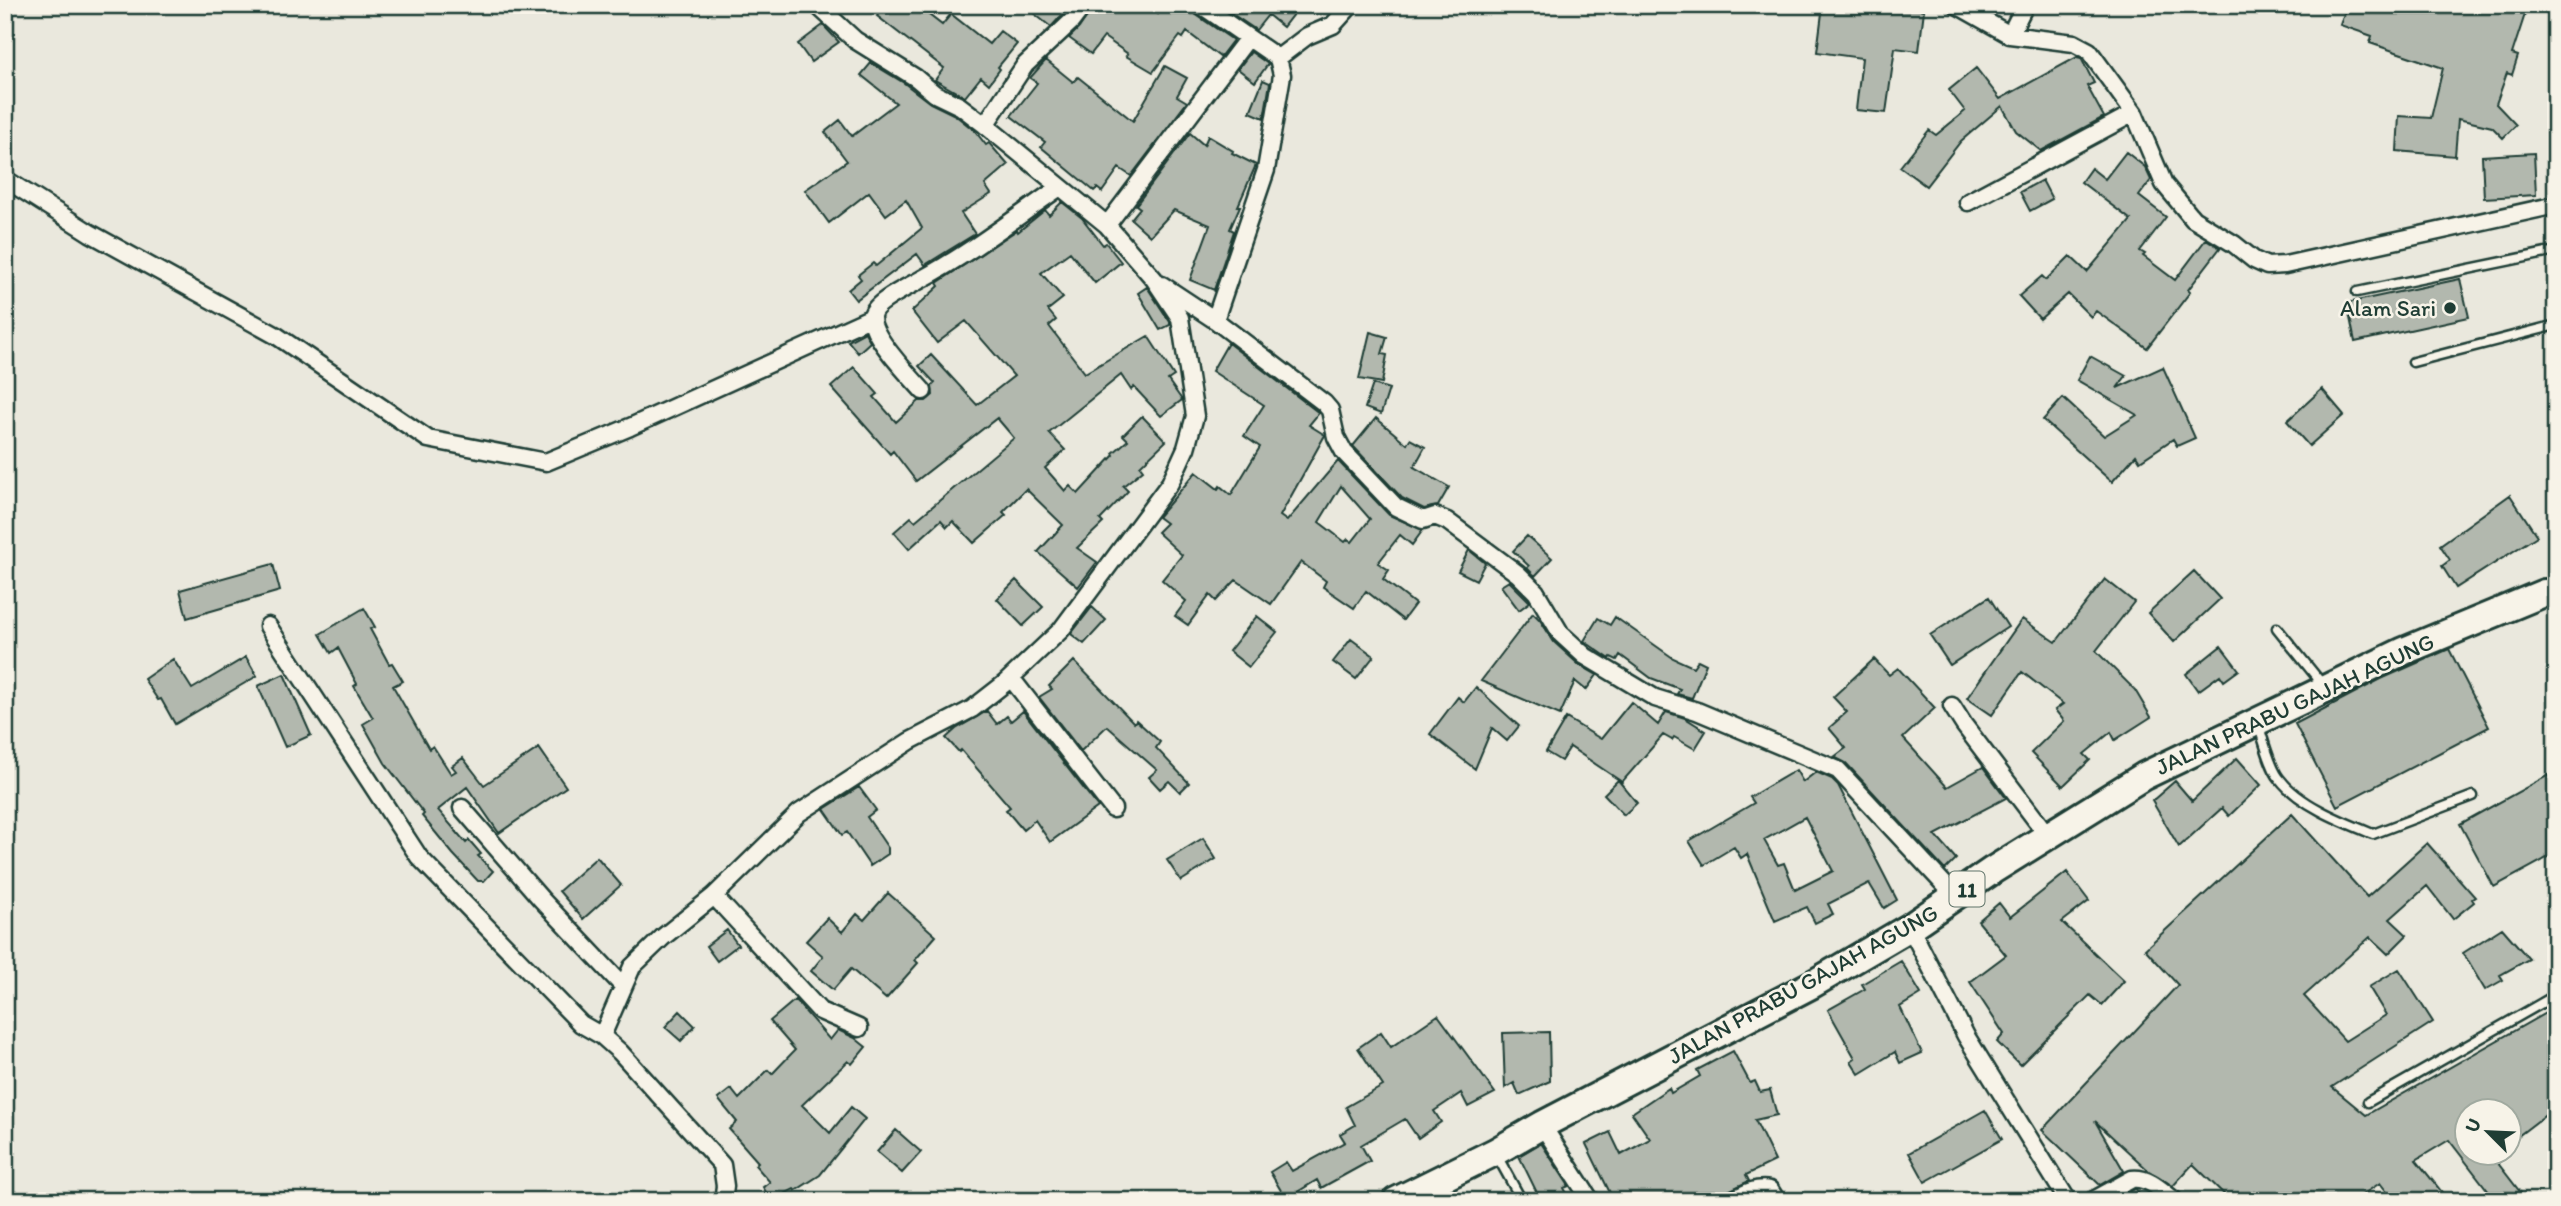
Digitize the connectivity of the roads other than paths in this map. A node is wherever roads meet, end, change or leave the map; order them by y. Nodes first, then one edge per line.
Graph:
1 (817, 5) edge
2 (1084, 5) edge
3 (1200, 5) edge
4 (1351, 5) edge
5 (1956, 5) edge
6 (2025, 5) edge
7 (2010, 35) junction
8 (1248, 38) junction
9 (1278, 58) junction
10 (2134, 113) junction
11 (985, 125) junction
12 (5, 179) edge
13 (1060, 187) junction
14 (1968, 202) dead end
15 (2556, 205) edge
16 (1107, 225) junction
17 (2556, 251) edge
18 (1154, 279) junction
19 (2357, 292) dead end
20 (872, 317) junction
21 (1215, 320) junction
22 (2556, 325) edge
23 (2413, 362) dead end
24 (923, 391) dead end
25 (2552, 588) edge
26 (268, 626) dead end
27 (2277, 628) dead end
28 (1011, 678) junction
29 (2326, 688) junction
30 (1952, 706) dead end
31 (2257, 721) junction
32 (2473, 796) dead end
33 (462, 808) dead end
34 (1113, 809) dead end
35 (2048, 836) junction
36 (714, 895) junction
37 (1956, 897) junction
38 (1910, 927) junction
39 (623, 986) junction
40 (2556, 995) edge
41 (859, 1028) dead end
42 (602, 1036) junction
43 (2368, 1102) dead end
44 (1542, 1125) junction
45 (1495, 1152) junction
46 (723, 1201) edge
47 (1396, 1201) edge
48 (1521, 1201) edge
49 (1591, 1201) edge
50 (1731, 1201) edge
51 (1777, 1201) edge
52 (2068, 1201) edge
53 (2092, 1201) edge
54 (2175, 1201) edge

1 - 11 street
2 - 11 street
3 - 8 street
4 - 9 street
5 - 7 street
6 - 7 street
7 - 10 street
8 - 9 street
8 - 16 street
9 - 21 street
10 - 14 street
10 - 15 street
11 - 13 street
12 - 20 street
13 - 16 street
13 - 20 street
16 - 18 street
17 - 19 lane
18 - 21 street
18 - 28 street
20 - 24 street
21 - 37 street
22 - 23 lane
25 - 29 highway, JALAN PRABU GAJAH AGUNG / 11
26 - 42 street
27 - 29 lane
28 - 34 street
28 - 36 street
29 - 31 highway, JALAN PRABU GAJAH AGUNG / 11
30 - 35 street
31 - 32 lane
31 - 35 highway, JALAN PRABU GAJAH AGUNG / 11
33 - 39 street
35 - 37 highway, JALAN PRABU GAJAH AGUNG / 11
36 - 39 street
36 - 41 street
37 - 38 highway, JALAN PRABU GAJAH AGUNG / 11
38 - 44 highway, JALAN PRABU GAJAH AGUNG / 11
38 - 52 street
39 - 42 street
40 - 43 lane
42 - 46 street
44 - 45 highway, JALAN PRABU GAJAH AGUNG / 11
44 - 49 street
45 - 47 highway, JALAN PRABU GAJAH AGUNG / 11
45 - 48 lane
50 - 51 street
53 - 54 street

